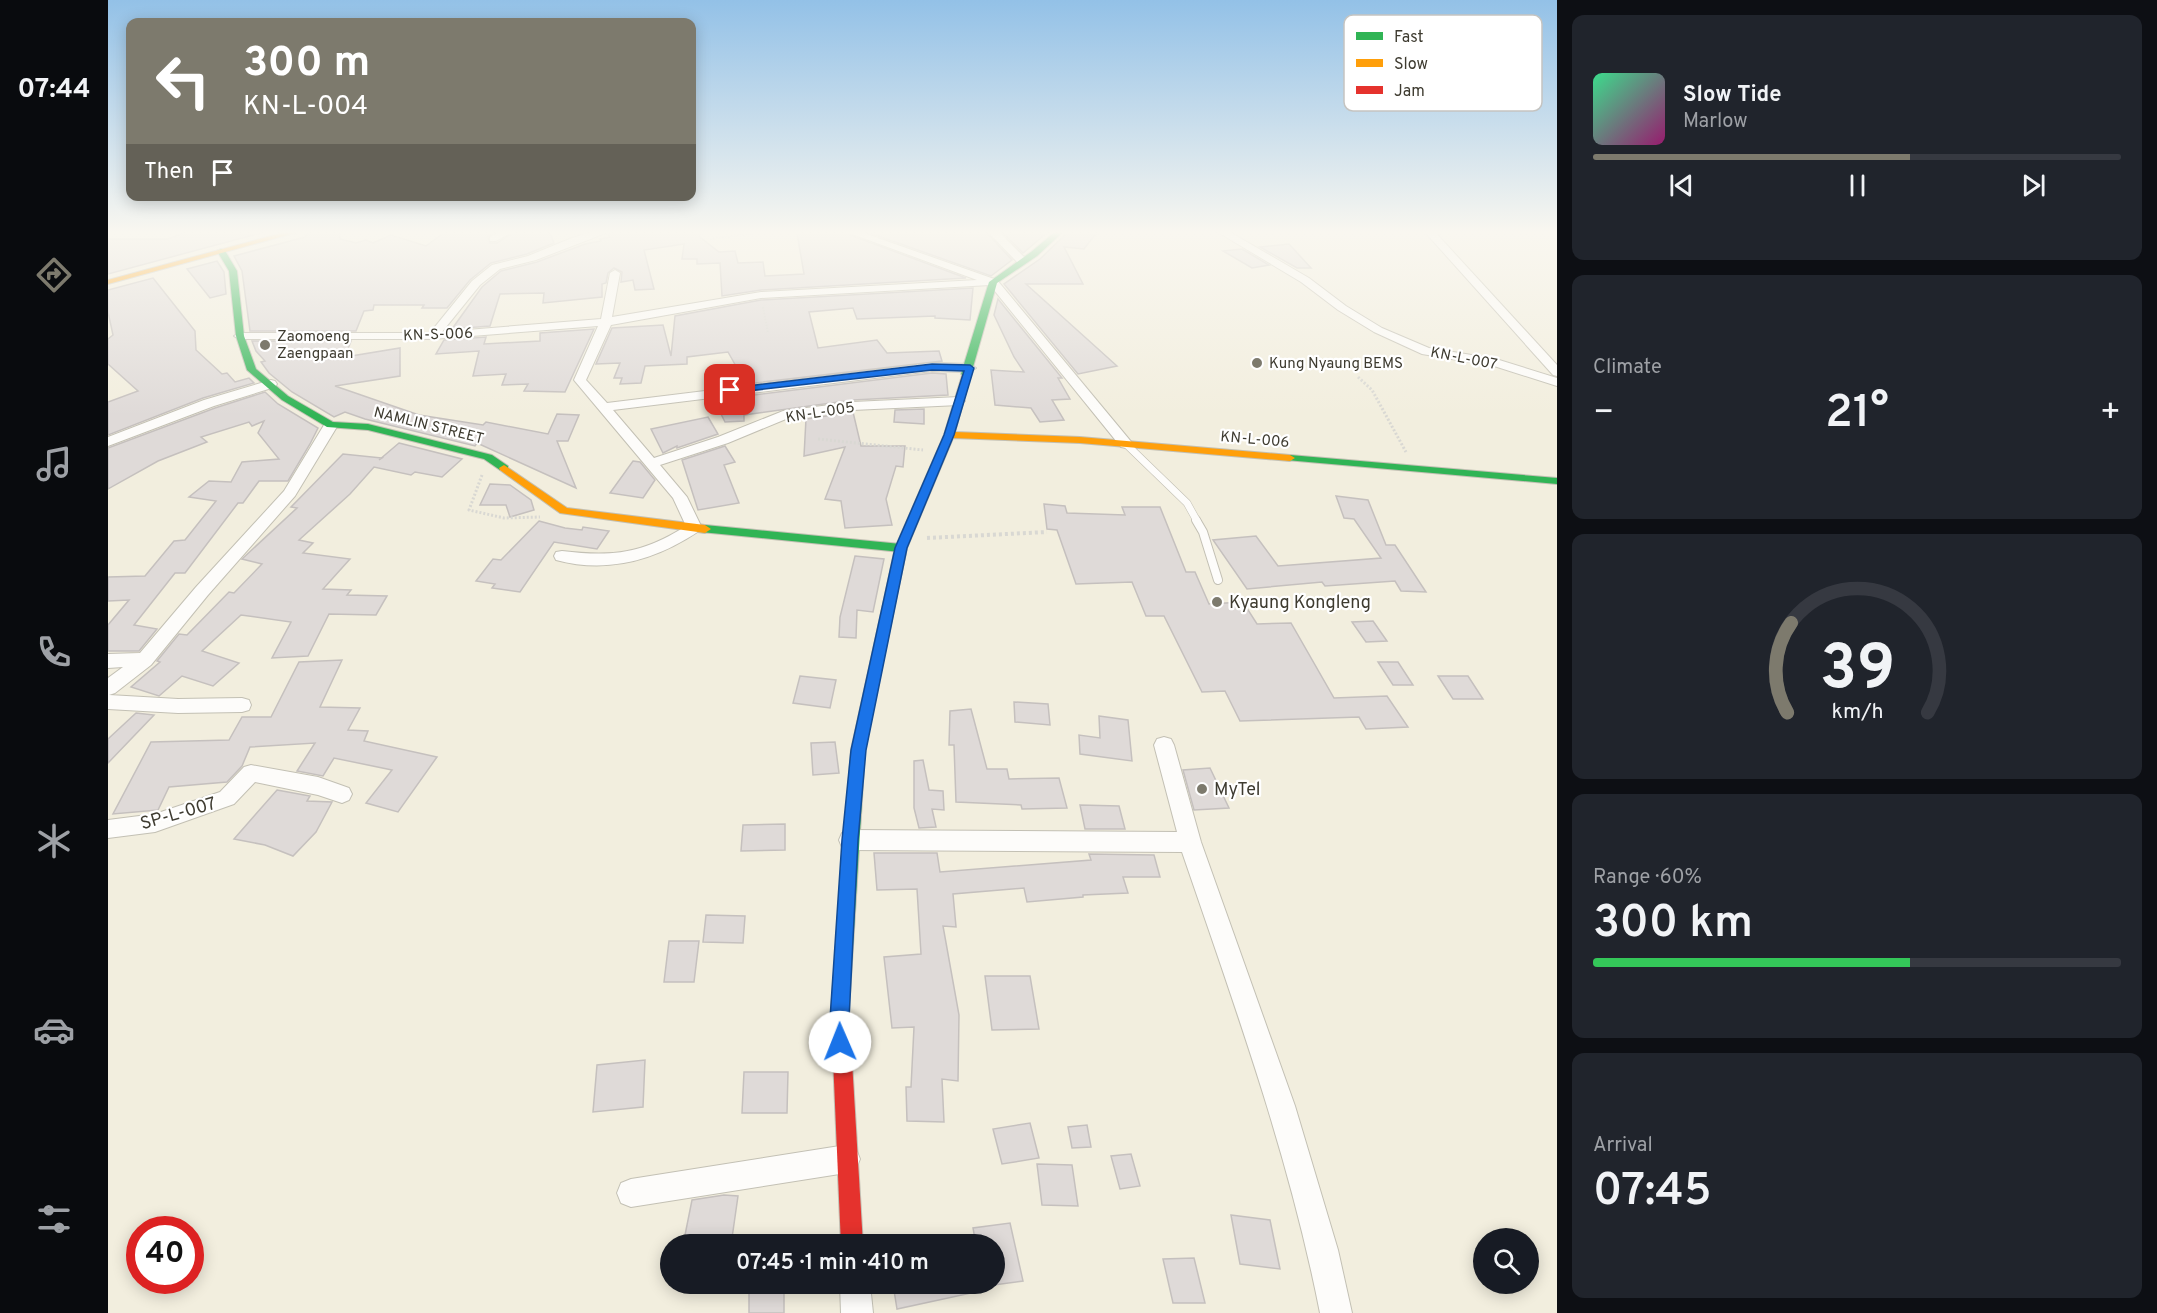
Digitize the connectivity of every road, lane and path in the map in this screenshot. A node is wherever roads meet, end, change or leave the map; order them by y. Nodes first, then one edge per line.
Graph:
1 (235, 292) edge
2 (468, 292) edge
3 (610, 292) edge
4 (794, 292) edge
5 (990, 292) edge
6 (1001, 292) edge
7 (1321, 292) edge
8 (1485, 292) edge
9 (761, 294) junction
10 (606, 322) junction
11 (768, 333) dead end
12 (240, 336) junction
13 (433, 336) junction
14 (970, 368) junction
15 (1557, 372) edge
16 (1358, 377) dead end
17 (1557, 382) edge
18 (271, 384) junction
19 (959, 401) junction
20 (603, 408) junction
21 (331, 425) junction
22 (949, 435) junction
23 (818, 439) dead end
24 (108, 442) edge
25 (1126, 444) junction
26 (942, 451) junction
27 (488, 457) junction
28 (652, 463) junction
29 (1414, 470) junction
30 (1557, 481) edge
31 (564, 511) junction
32 (694, 528) junction
33 (1047, 532) dead end
34 (903, 544) junction
35 (562, 556) dead end
36 (1218, 580) dead end
37 (145, 660) junction
38 (108, 661) edge
39 (108, 688) edge
40 (108, 702) edge
41 (242, 705) dead end
42 (1164, 745) dead end
43 (342, 794) dead end
44 (108, 829) edge
45 (850, 840) junction
46 (1190, 842) junction
47 (846, 1159) junction
48 (631, 1193) dead end
49 (851, 1234) edge
50 (856, 1294) edge
51 (857, 1313) edge
52 (1336, 1313) edge

1 - 12 main road, NAMLIN STREET
2 - 13 street
3 - 10 street
4 - 9 street, KN-S-006
5 - 14 main road
6 - 25 street
7 - 17 street, KN-L-007
8 - 15 street
9 - 10 street, KN-S-006
9 - 11 path
10 - 13 street, KN-S-006
10 - 20 street
12 - 13 street, KN-S-006
12 - 18 main road, NAMLIN STREET
14 - 19 main road
14 - 20 street
16 - 29 path
18 - 21 main road, NAMLIN STREET
18 - 24 street
19 - 22 main road
19 - 28 street, KN-L-005
20 - 28 street
21 - 27 main road, NAMLIN STREET
21 - 37 street
22 - 25 main road, KN-L-006
22 - 26 main road
23 - 26 path
25 - 29 main road, KN-L-006
25 - 36 lane
26 - 34 main road
27 - 31 main road, NAMLIN STREET
27 - 31 path
28 - 32 street
29 - 30 main road, KN-L-006
31 - 32 main road, NAMLIN STREET
32 - 34 main road, NAMLIN STREET
32 - 35 street
33 - 34 path
34 - 45 main road
37 - 38 street
37 - 39 street
40 - 41 street
42 - 46 street
43 - 44 street, SP-L-007
45 - 46 street
45 - 47 main road
46 - 52 street
47 - 48 street
47 - 49 main road
50 - 51 street

